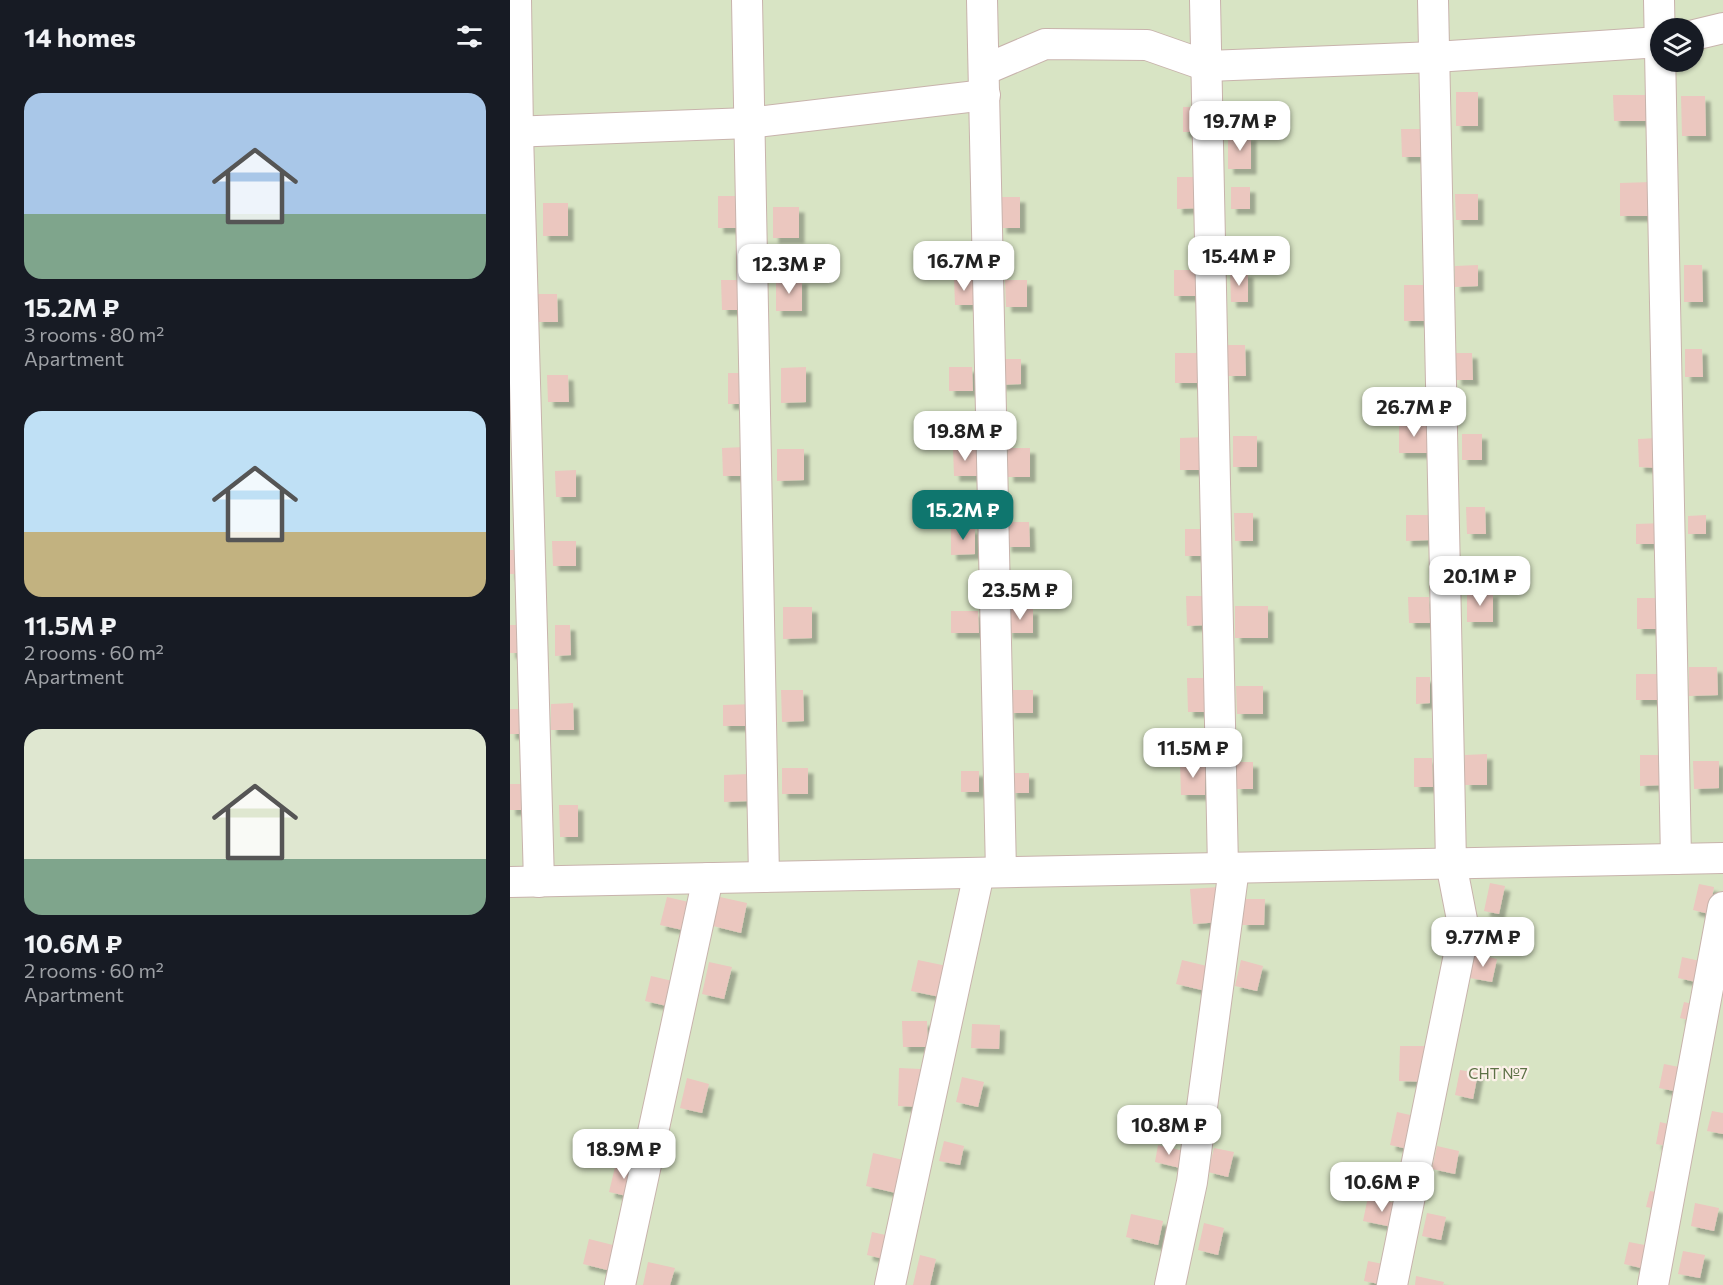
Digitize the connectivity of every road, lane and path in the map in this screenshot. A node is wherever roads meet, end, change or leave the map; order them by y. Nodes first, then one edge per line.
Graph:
1 (516, 0) edge
2 (747, 0) edge
3 (982, 0) edge
4 (1205, 0) edge
5 (1433, 0) edge
6 (1659, 0) edge
7 (1659, 18) edge
8 (1723, 28) edge
9 (1704, 33) edge
10 (1650, 43) edge
11 (1435, 57) junction
12 (1207, 66) junction
13 (1661, 72) edge
14 (984, 82) junction
15 (749, 123) junction
16 (514, 133) edge
17 (1723, 858) edge
18 (1676, 859) junction
19 (1450, 864) junction
20 (1228, 868) junction
21 (990, 873) junction
22 (764, 877) junction
23 (708, 878) junction
24 (510, 882) edge
25 (539, 882) junction
26 (1723, 907) edge
27 (620, 1285) edge
28 (890, 1285) edge
29 (1170, 1285) edge
30 (1392, 1285) edge
31 (1653, 1285) edge

1 - 16 street
2 - 15 street
3 - 14 street
4 - 12 street
5 - 11 street
6 - 7 street
8 - 9 street
10 - 11 street
11 - 12 street
11 - 19 street
12 - 14 street
12 - 20 street
13 - 18 street
14 - 15 street
14 - 21 street
15 - 16 street
15 - 22 street
16 - 25 street
17 - 18 street
18 - 19 street
19 - 20 street
19 - 30 street
20 - 21 street
20 - 29 street
21 - 22 street
21 - 28 street
22 - 23 street
23 - 25 street
23 - 27 street
24 - 25 street
26 - 31 street

